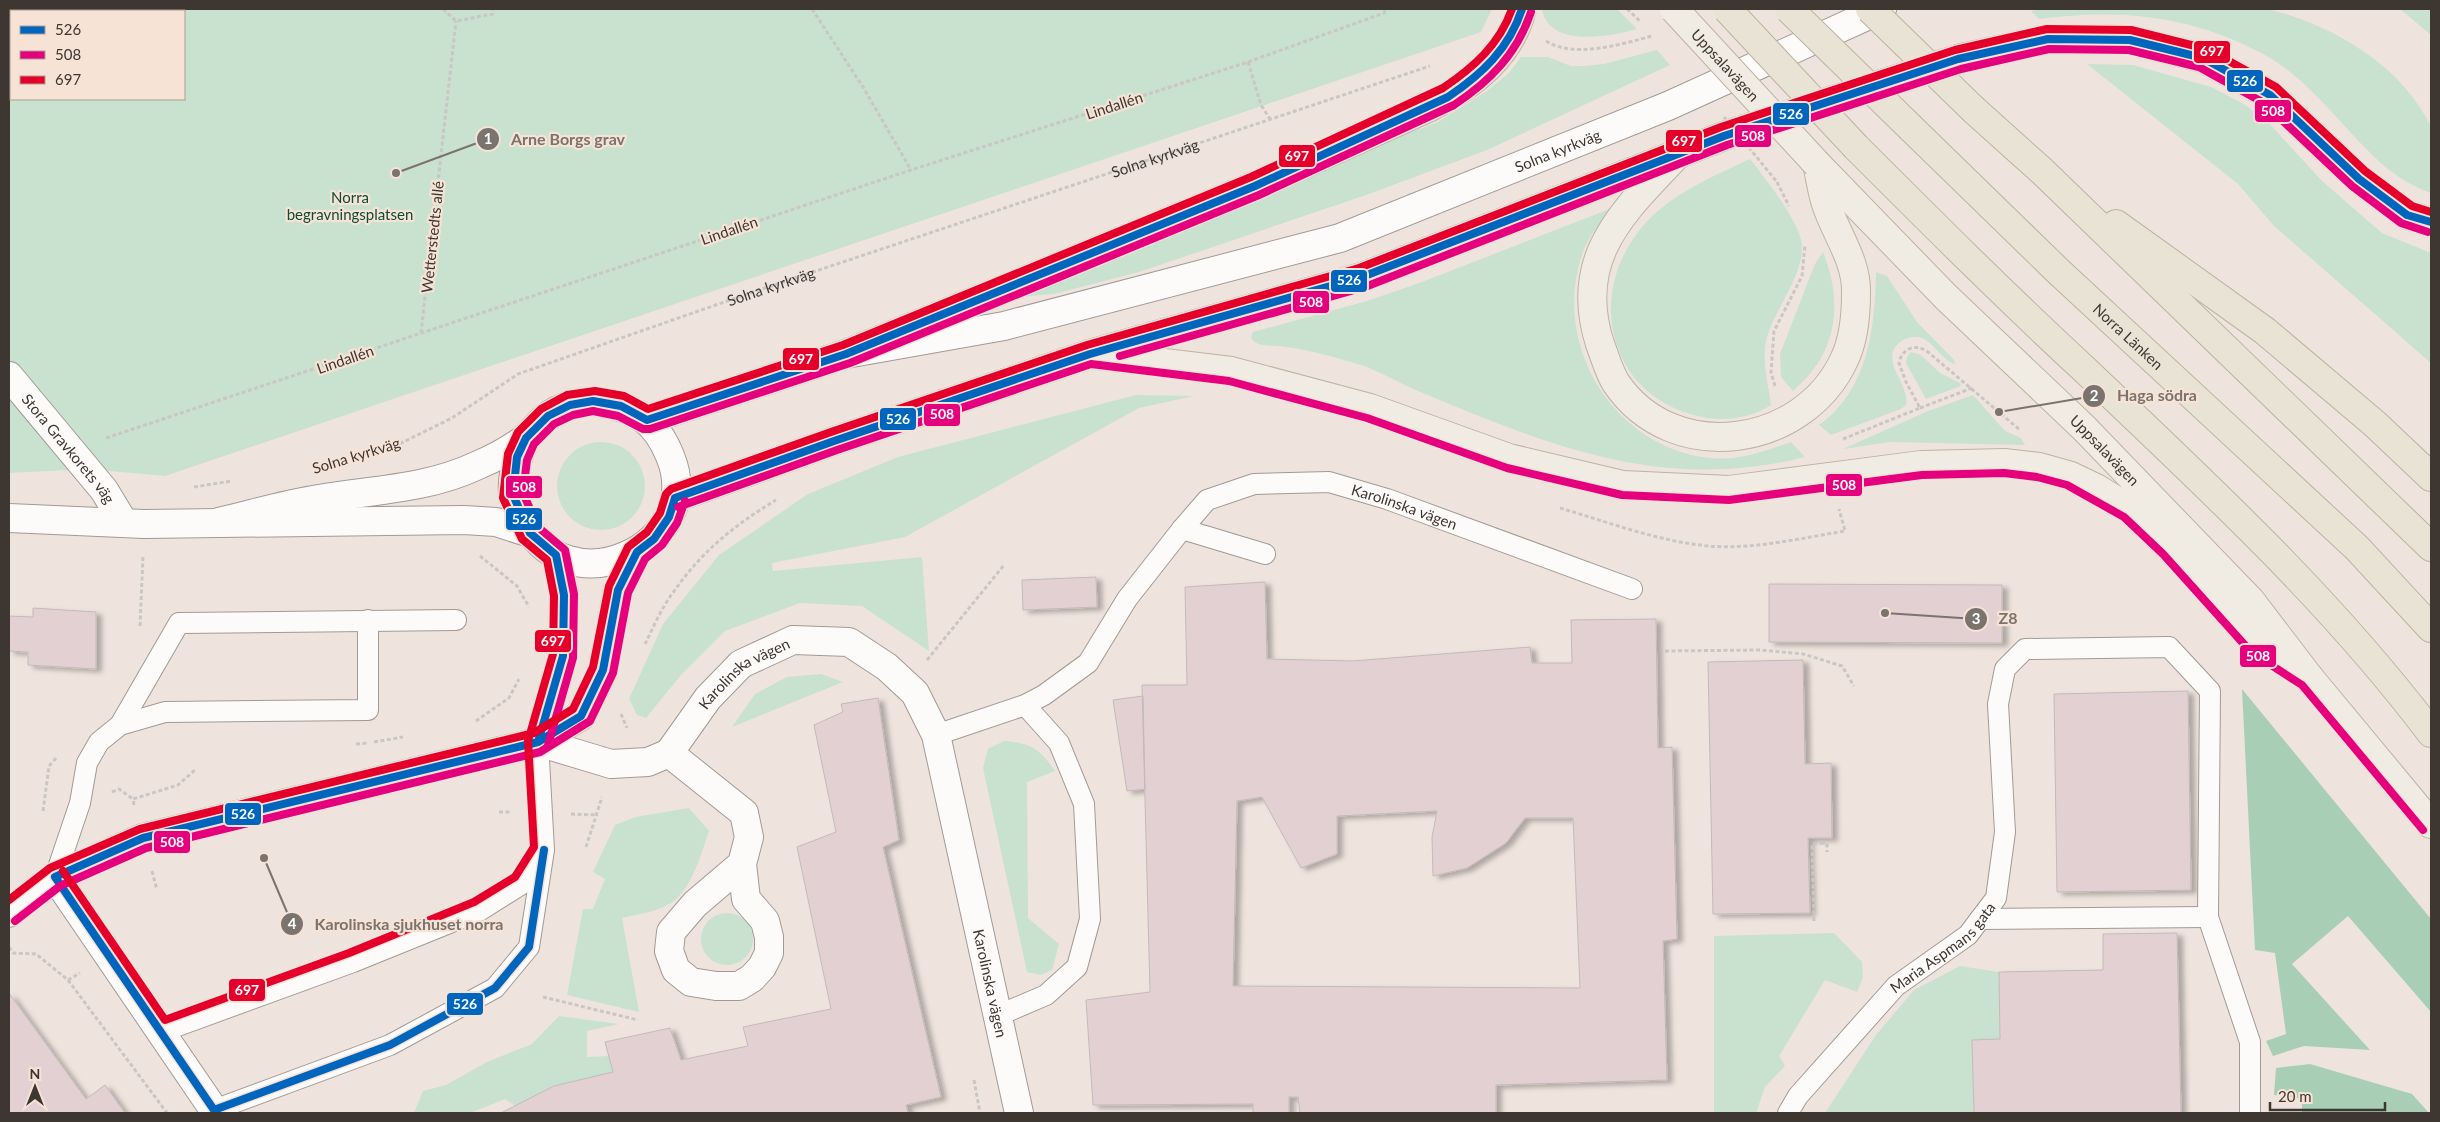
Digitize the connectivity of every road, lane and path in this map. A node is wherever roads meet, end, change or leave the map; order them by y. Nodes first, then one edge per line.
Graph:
1 (443, 9) edge
2 (493, 9) edge
3 (812, 9) edge
4 (1386, 9) edge
5 (1522, 9) edge
6 (1627, 9) edge
7 (1674, 9) edge
8 (1727, 9) edge
9 (1789, 9) edge
10 (1870, 9) edge
11 (1882, 9) edge
12 (456, 21) junction
13 (1640, 21) dead end
14 (1656, 35) dead end
15 (1538, 36) dead end
16 (1248, 62) junction
17 (1434, 64) dead end
18 (1270, 119) junction
19 (1675, 157) junction
20 (1817, 164) junction
21 (911, 170) junction
22 (2042, 171) junction
23 (1777, 182) dead end
24 (1793, 214) dead end
25 (2431, 222) edge
26 (1806, 237) dead end
27 (421, 334) junction
28 (846, 354) junction
29 (1090, 354) junction
30 (9, 376) edge
31 (1972, 388) junction
32 (1776, 391) dead end
33 (1920, 408) junction
34 (647, 420) junction
35 (2020, 430) dead end
36 (526, 438) junction
37 (1841, 440) dead end
38 (69, 449) junction
39 (362, 457) dead end
40 (2431, 477) edge
41 (241, 480) dead end
42 (186, 488) dead end
43 (783, 496) dead end
44 (675, 498) junction
45 (1558, 507) dead end
46 (1839, 509) dead end
47 (9, 518) edge
48 (219, 522) junction
49 (124, 523) junction
50 (1182, 528) junction
51 (530, 533) junction
52 (2431, 548) edge
53 (474, 552) dead end
54 (637, 552) junction
55 (1265, 554) dead end
56 (556, 555) junction
57 (1004, 565) dead end
58 (1632, 589) dead end
59 (529, 614) dead end
60 (368, 620) junction
61 (456, 620) dead end
62 (2431, 628) edge
63 (641, 651) dead end
64 (1666, 651) dead end
65 (925, 663) dead end
66 (520, 675) dead end
67 (2309, 677) junction
68 (1854, 686) dead end
69 (1025, 705) junction
70 (623, 706) dead end
71 (474, 722) dead end
72 (120, 725) junction
73 (2431, 733) edge
74 (936, 735) junction
75 (405, 737) dead end
76 (538, 742) junction
77 (356, 744) dead end
78 (669, 753) junction
79 (611, 764) junction
80 (610, 796) dead end
81 (602, 797) junction
82 (2431, 824) edge
83 (1820, 838) dead end
84 (1821, 843) junction
85 (586, 847) dead end
86 (544, 850) junction
87 (1827, 852) dead end
88 (742, 864) junction
89 (55, 877) junction
90 (9, 913) edge
91 (2208, 917) junction
92 (1980, 919) junction
93 (1814, 921) dead end
94 (9, 947) edge
95 (543, 997) dead end
96 (997, 1016) junction
97 (638, 1020) dead end
98 (160, 1032) junction
99 (974, 1077) dead end
100 (215, 1111) edge
101 (167, 1113) edge
102 (980, 1113) edge
103 (1018, 1113) edge
104 (1788, 1113) edge
105 (2250, 1113) edge

1 - 12 path
2 - 12 path
3 - 21 path
4 - 16 path, Lindallén
5 - 28 highway, bridge
6 - 13 path
7 - 20 main road, Uppsalavägen, bridge
8 - 73 highway, bridge
9 - 62 highway, Norra Länken, bridge
10 - 22 highway, bridge
11 - 28 street, Solna kyrkväg
12 - 27 path, Wetterstedts allé
14 - 15 path
16 - 18 path
16 - 21 path, Lindallén
17 - 18 path, Solna kyrkväg
18 - 39 path, Solna kyrkväg
19 - 20 main road
19 - 25 street
19 - 29 street
20 - 67 main road, Uppsalavägen
21 - 27 path, Lindallén
22 - 40 highway
22 - 52 highway
23 - 24 path
26 - 32 path
27 - 38 path, Lindallén
28 - 34 street, Solna kyrkväg
29 - 44 street
29 - 67 main road
30 - 38 street, Stora Gravkorets väg
31 - 33 path
31 - 33 path
31 - 35 path
33 - 37 path
34 - 36 street, Solna kyrkväg
34 - 44 street, Solna kyrkväg
36 - 48 street, Solna kyrkväg
36 - 51 street, Solna kyrkväg
38 - 49 street, Stora Gravkorets väg
41 - 42 path
43 - 63 path
44 - 54 street, Solna kyrkväg
45 - 46 path
47 - 49 street, Solna kyrkväg
48 - 49 street, Solna kyrkväg
48 - 51 street, Solna kyrkväg
50 - 55 lane
50 - 58 lane, Karolinska vägen
50 - 69 lane, Karolinska vägen
51 - 56 street, Solna kyrkväg
53 - 59 path
54 - 56 street, Solna kyrkväg
54 - 76 street
56 - 76 street
57 - 65 path
60 - 61 lane
60 - 72 lane
60 - 72 lane
64 - 68 path
66 - 71 path
67 - 82 main road, Uppsalavägen
69 - 74 lane, Karolinska vägen
69 - 96 lane
70 - 79 path
72 - 89 lane
74 - 78 street, Karolinska vägen
74 - 96 street, Karolinska vägen
75 - 77 path
76 - 79 street
76 - 86 lane
76 - 89 street
78 - 79 street
78 - 88 street
79 - 81 path
80 - 81 path
81 - 85 path
83 - 84 path
84 - 87 path
84 - 93 path
86 - 98 lane
86 - 100 lane
88 - 88 street
89 - 90 street
89 - 98 street
91 - 92 lane
91 - 92 lane, Maria Aspmans gata
91 - 105 lane, Maria Aspmans gata
92 - 104 lane, Maria Aspmans gata
94 - 101 path
95 - 97 path
96 - 103 street, Karolinska vägen
98 - 100 street
99 - 102 path

